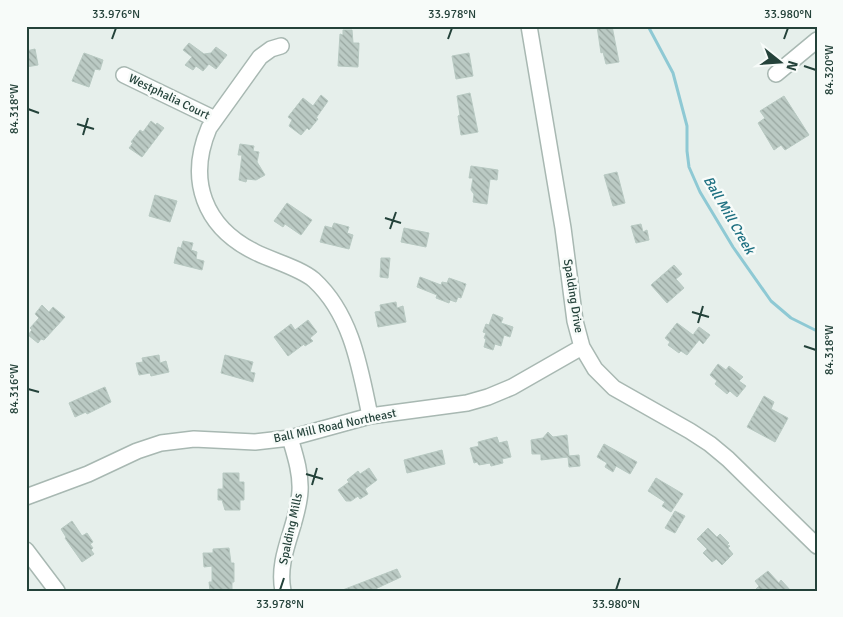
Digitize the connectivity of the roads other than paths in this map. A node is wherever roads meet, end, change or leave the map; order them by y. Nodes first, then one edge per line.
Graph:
1 (529, 26) edge
2 (817, 40) edge
3 (281, 46) dead end
4 (776, 74) dead end
5 (124, 75) dead end
6 (215, 119) junction
7 (582, 347) junction
8 (370, 416) junction
9 (290, 438) junction
10 (26, 497) edge
11 (817, 546) edge
12 (26, 550) edge
13 (58, 591) edge
14 (283, 591) edge

1 - 7 street, Spalding Drive
2 - 4 street
3 - 6 street
5 - 6 street, Westphalia Court
6 - 8 street
7 - 8 street, Ball Mill Road Northeast
7 - 11 street, Spalding Drive
8 - 9 street, Ball Mill Road Northeast
9 - 10 street, Ball Mill Road Northeast
9 - 14 street, Spalding Mills
12 - 13 street

